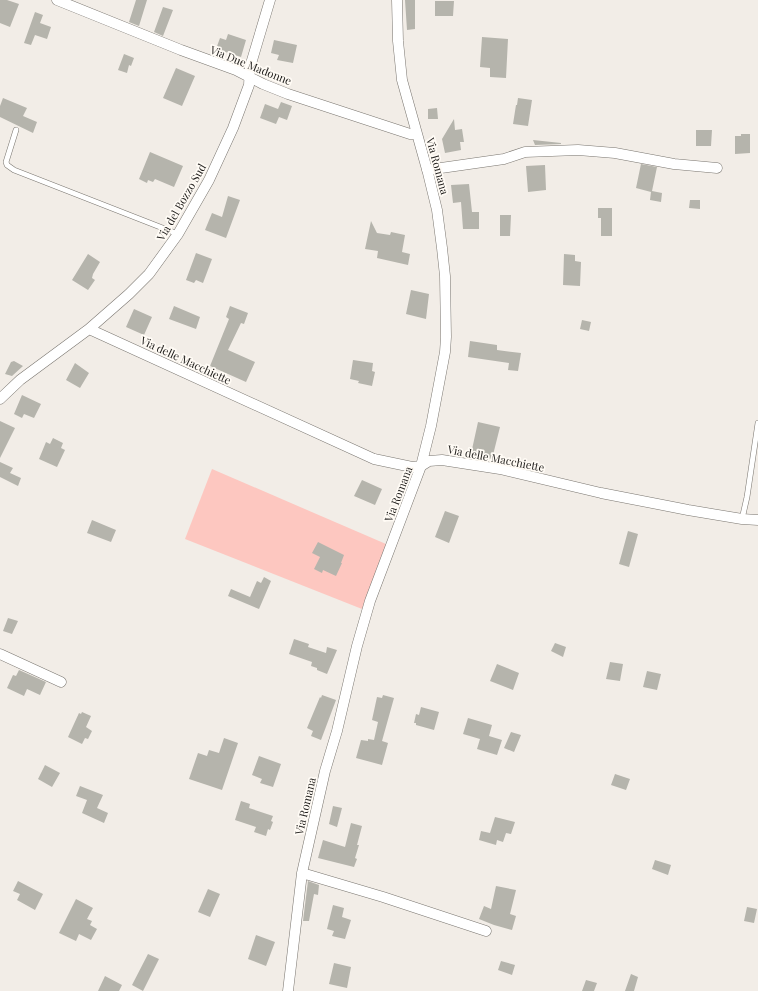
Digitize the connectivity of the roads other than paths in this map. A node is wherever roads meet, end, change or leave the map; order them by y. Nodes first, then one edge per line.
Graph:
1 (57, 0) edge
2 (270, 0) edge
3 (397, 0) edge
4 (250, 78) junction
5 (16, 130) dead end
6 (417, 134) junction
7 (3, 163) edge
8 (717, 168) dead end
9 (427, 170) junction
10 (178, 234) junction
11 (89, 329) junction
12 (0, 399) edge
13 (758, 423) edge
14 (422, 466) junction
15 (742, 519) junction
16 (758, 520) edge
17 (0, 654) edge
18 (61, 682) dead end
19 (302, 873) junction
20 (486, 931) dead end
21 (288, 991) edge

1 - 4 street, Via Due Madonne
2 - 4 street, Via del Bozzo Sud
3 - 6 street, Via Romana
4 - 6 street, Via Due Madonne
4 - 10 street, Via del Bozzo Sud
5 - 7 lane
6 - 9 street, Via Romana
7 - 10 lane
8 - 9 street
9 - 14 street, Via Romana
10 - 11 street, Via del Bozzo Sud
11 - 12 street, Via del Bozzo Sud
11 - 14 street, Via delle Macchiette
13 - 15 lane
14 - 15 street, Via delle Macchiette
14 - 19 street, Via Romana
15 - 16 street, Via delle Macchiette
17 - 18 street
19 - 20 street
19 - 21 street, Via Romana

